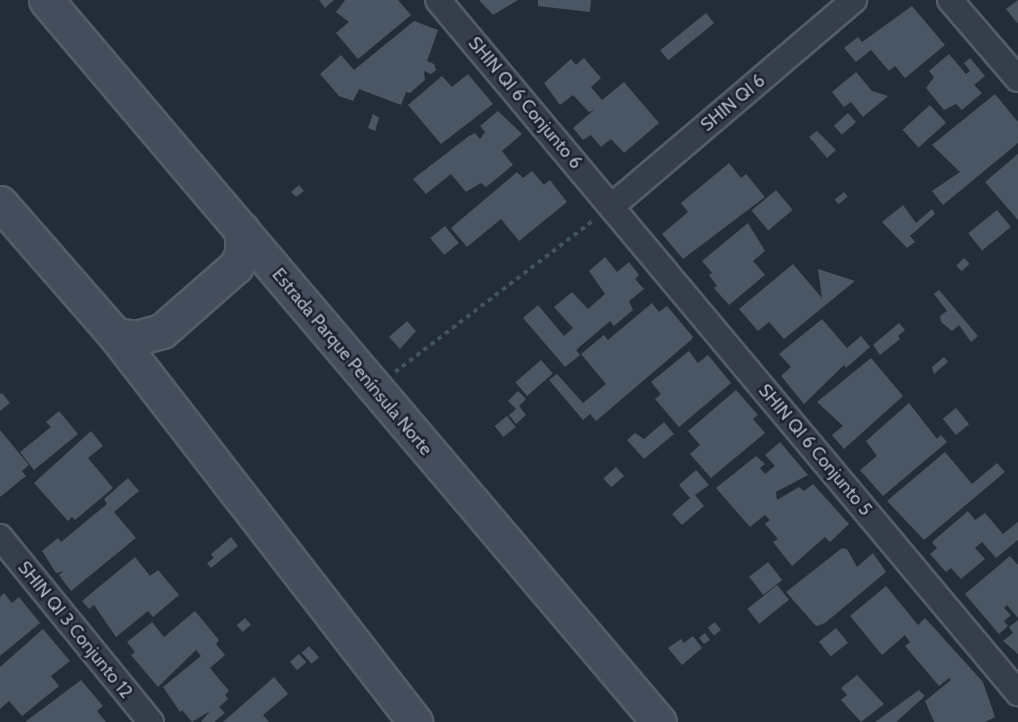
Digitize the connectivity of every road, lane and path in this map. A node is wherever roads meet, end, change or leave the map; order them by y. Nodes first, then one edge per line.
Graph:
1 (46, 0) edge
2 (438, 0) edge
3 (854, 0) edge
4 (950, 0) edge
5 (1018, 79) edge
6 (0, 203) edge
7 (612, 206) junction
8 (242, 230) junction
9 (115, 335) junction
10 (373, 388) junction
11 (0, 537) edge
12 (1018, 693) edge
13 (151, 722) edge
14 (415, 722) edge
15 (659, 722) edge

1 - 8 main road, Estrada Parque Península Norte
2 - 7 street, SHIN QI 6 Conjunto 6
3 - 7 street, SHIN QI 6
4 - 5 street
6 - 9 main road
7 - 10 path
7 - 12 street, SHIN QI 6 Conjunto 5
8 - 9 main road
8 - 10 main road, Estrada Parque Península Norte
9 - 14 main road
10 - 15 main road, Estrada Parque Península Norte
11 - 13 street, SHIN QI 3 Conjunto 12

